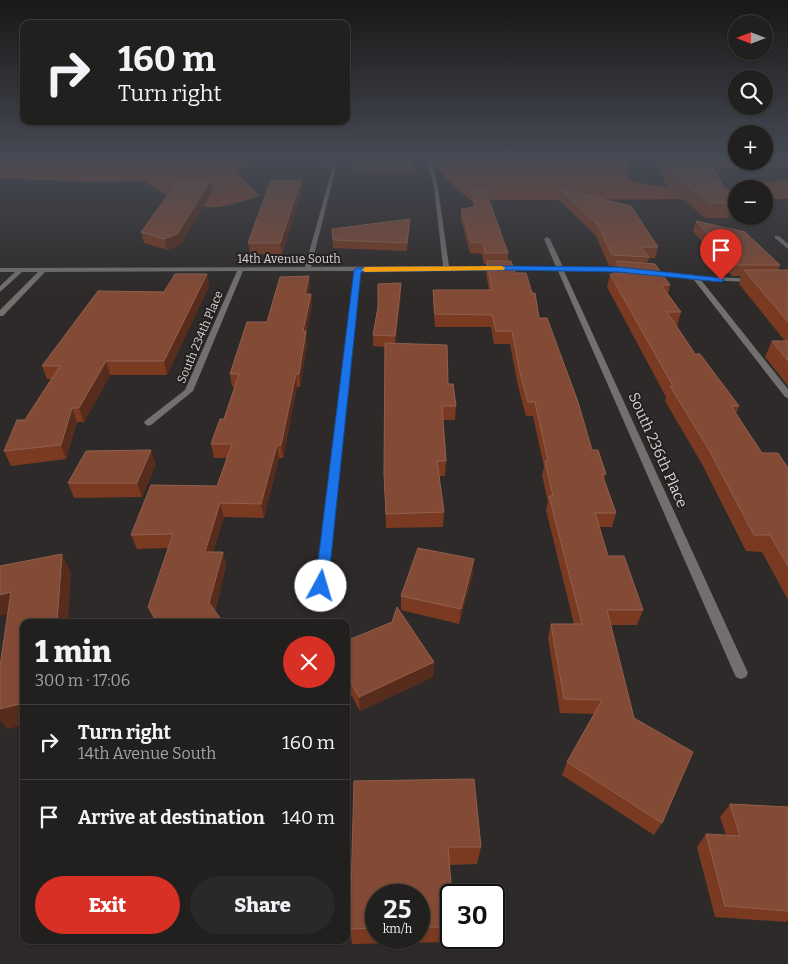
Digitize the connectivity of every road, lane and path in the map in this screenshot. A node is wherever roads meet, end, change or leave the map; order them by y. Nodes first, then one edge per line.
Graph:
1 (325, 202) edge
2 (438, 202) edge
3 (777, 237) dead end
4 (547, 239) dead end
5 (788, 247) edge
6 (446, 269) junction
7 (0, 270) edge
8 (20, 270) junction
9 (43, 270) junction
10 (307, 270) junction
11 (357, 270) junction
12 (562, 270) junction
13 (240, 271) junction
14 (636, 271) edge
15 (644, 271) edge
16 (696, 278) junction
17 (759, 280) edge
18 (0, 290) edge
19 (0, 314) edge
20 (788, 395) edge
21 (148, 423) dead end
22 (321, 586) dead end
23 (741, 673) dead end

1 - 10 street
2 - 6 street
3 - 5 street
4 - 12 street, South 236th Place
6 - 11 street, 14th Avenue South
6 - 12 street, 14th Avenue South
7 - 8 street, 14th Avenue South
8 - 9 street, 14th Avenue South
8 - 18 street
9 - 13 street, 14th Avenue South
9 - 19 street
10 - 11 street, 14th Avenue South
10 - 13 street, 14th Avenue South
11 - 22 street
12 - 14 street, 14th Avenue South
12 - 23 street, South 236th Place
13 - 21 street, South 234th Place
15 - 16 street
16 - 17 street
16 - 20 street

